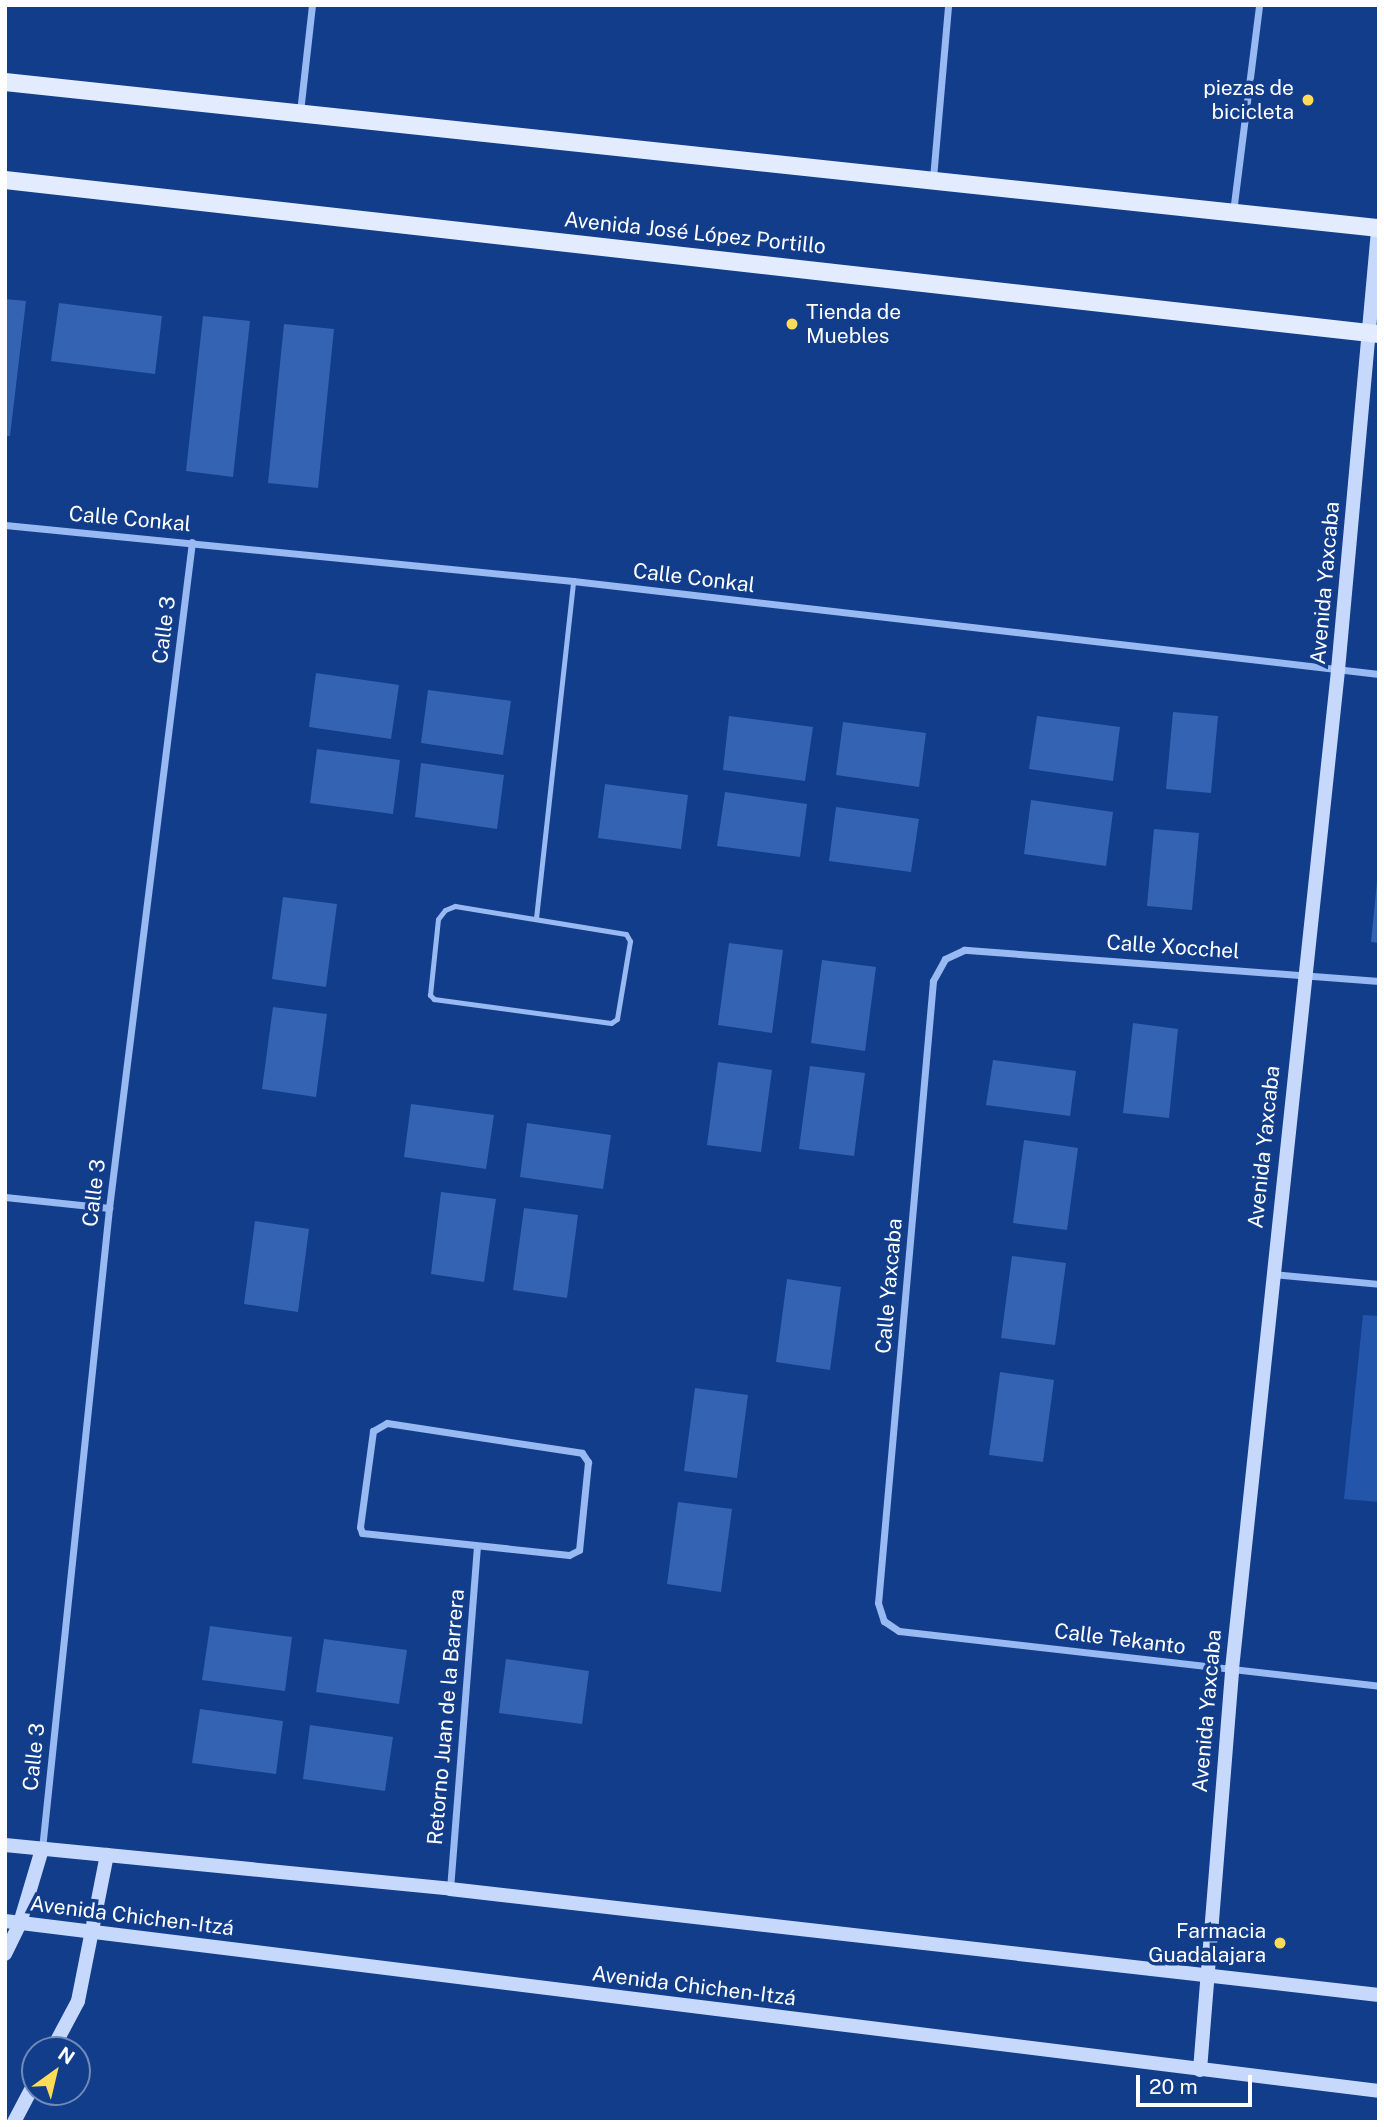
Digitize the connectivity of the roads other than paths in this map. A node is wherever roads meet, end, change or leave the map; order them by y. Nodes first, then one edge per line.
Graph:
1 (312, 5) edge
2 (948, 5) edge
3 (1259, 5) edge
4 (5, 82) edge
5 (300, 112) junction
6 (933, 178) junction
7 (5, 180) edge
8 (1233, 212) junction
9 (1378, 228) edge
10 (1373, 333) edge
11 (5, 525) edge
12 (192, 542) junction
13 (573, 581) junction
14 (1338, 670) junction
15 (1379, 674) edge
16 (536, 918) junction
17 (964, 950) joint
18 (1303, 974) junction
19 (1379, 981) edge
20 (5, 1197) edge
21 (109, 1208) junction
22 (1272, 1274) junction
23 (1379, 1284) edge
24 (477, 1547) junction
25 (899, 1632) joint
26 (1232, 1670) junction
27 (1379, 1686) edge
28 (5, 1844) edge
29 (42, 1849) junction
30 (107, 1855) junction
31 (450, 1889) junction
32 (13, 1922) edge
33 (93, 1932) junction
34 (5, 1954) edge
35 (1204, 1974) junction
36 (1379, 1995) edge
37 (59, 2036) edge
38 (1200, 2070) junction
39 (1379, 2091) edge
40 (22, 2106) edge
41 (14, 2122) edge

1 - 5 street
2 - 6 street
3 - 8 street
4 - 5 main road
5 - 6 main road
6 - 8 main road
7 - 10 main road, Avenida José López Portillo
8 - 9 main road
9 - 10 main road, Avenida Yaxcaba
10 - 14 main road, Avenida Yaxcaba
11 - 12 street, Calle Conkal
12 - 13 street, Calle Conkal
12 - 21 street, Calle 3
13 - 14 street, Calle Conkal
13 - 16 lane
14 - 15 street, Calle Conkal
14 - 18 main road, Avenida Yaxcaba
16 - 16 lane
17 - 18 street, Calle Xocchel
17 - 25 street, Calle Yaxcaba
18 - 19 street, Calle Xocchel
18 - 22 main road, Avenida Yaxcaba
20 - 21 street
21 - 29 street, Calle 3
22 - 23 street
22 - 26 main road, Avenida Yaxcaba
24 - 24 street
24 - 31 street, Retorno Juan de la Barrera
25 - 26 street, Calle Tekanto
26 - 27 street, Calle Tekanto
26 - 35 main road, Avenida Yaxcaba
28 - 29 main road
29 - 30 main road
29 - 32 main road
30 - 31 main road
30 - 33 main road
31 - 35 main road
32 - 33 main road, Avenida Chichen-Itzá
32 - 34 main road
33 - 37 main road
33 - 38 main road, Avenida Chichen-Itzá
35 - 36 main road
35 - 38 main road, Avenida Yaxcaba
38 - 39 main road, Avenida Chichen-Itzá
40 - 41 main road

